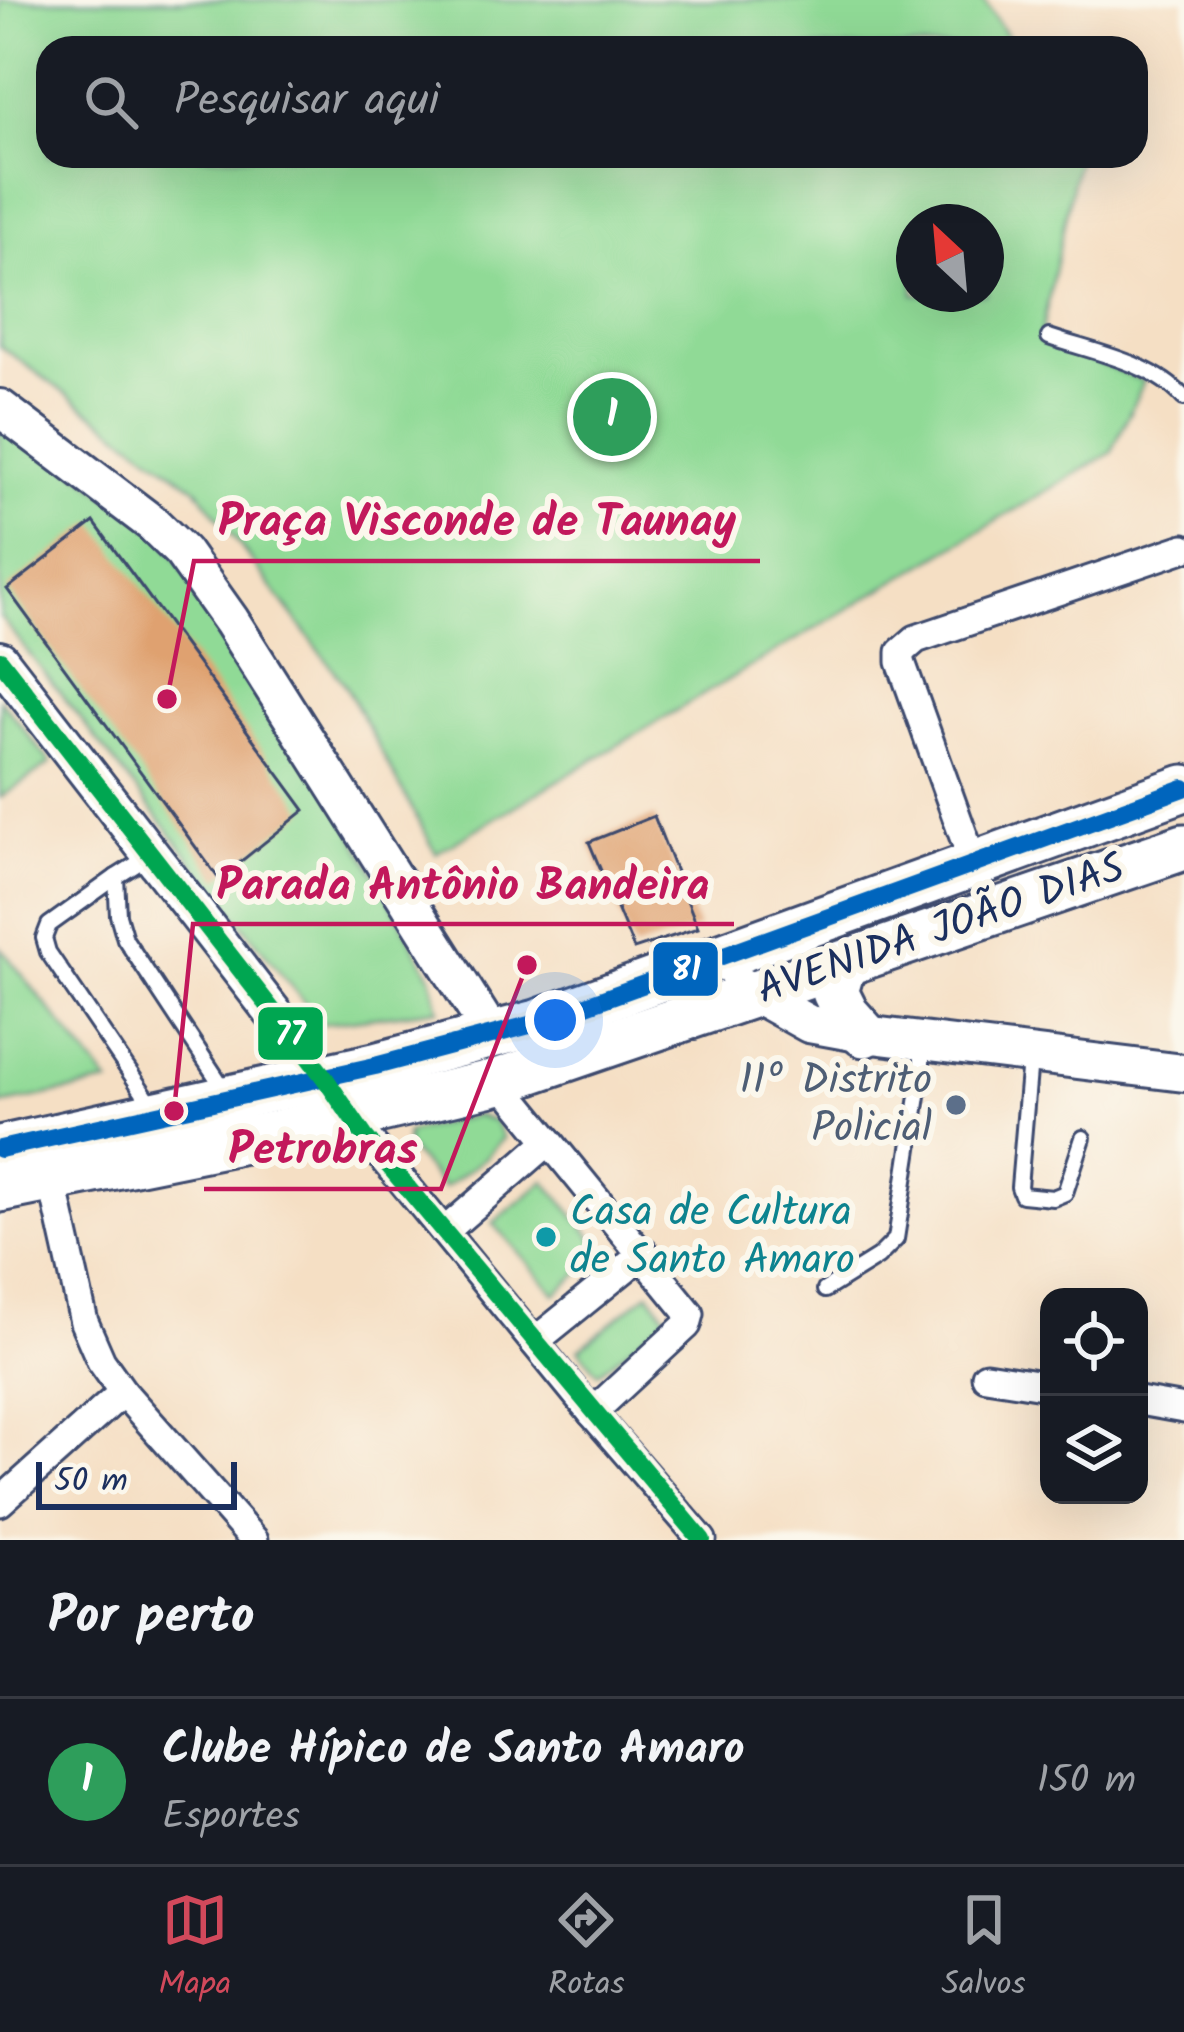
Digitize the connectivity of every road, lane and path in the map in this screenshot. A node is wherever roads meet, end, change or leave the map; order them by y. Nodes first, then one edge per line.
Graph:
1 (1049, 338) dead end
2 (1184, 398) edge
3 (0, 408) edge
4 (1184, 548) edge
5 (0, 660) edge
6 (1184, 788) edge
7 (1184, 847) edge
8 (152, 855) junction
9 (974, 865) junction
10 (116, 877) junction
11 (701, 962) junction
12 (843, 964) junction
13 (754, 994) junction
14 (864, 1034) junction
15 (493, 1036) junction
16 (922, 1041) junction
17 (1030, 1054) junction
18 (1184, 1073) edge
19 (325, 1077) junction
20 (500, 1081) junction
21 (230, 1099) junction
22 (158, 1114) junction
23 (350, 1117) junction
24 (1083, 1138) dead end
25 (549, 1141) junction
26 (0, 1149) edge
27 (52, 1179) junction
28 (0, 1189) edge
29 (444, 1232) junction
30 (644, 1253) junction
31 (825, 1290) dead end
32 (534, 1342) junction
33 (986, 1376) dead end
34 (1040, 1385) edge
35 (122, 1392) junction
36 (1148, 1402) edge
37 (1184, 1408) edge
38 (592, 1413) junction
39 (0, 1502) edge
40 (254, 1540) edge
41 (702, 1540) edge

1 - 2 lane
3 - 15 street
4 - 9 street
5 - 8 street
6 - 9 main road, AVENIDA JOÃO DIAS
7 - 12 main road, AVENIDA JOÃO DIAS
8 - 10 lane
8 - 19 street
9 - 11 main road, AVENIDA JOÃO DIAS
10 - 21 lane
10 - 22 lane
11 - 13 street
11 - 15 main road, AVENIDA JOÃO DIAS
12 - 13 main road, AVENIDA JOÃO DIAS
12 - 14 main road
13 - 14 street
13 - 20 main road, AVENIDA JOÃO DIAS
14 - 16 street
15 - 19 main road, AVENIDA JOÃO DIAS
16 - 17 street
16 - 31 lane
17 - 18 street
17 - 24 lane
19 - 21 main road, AVENIDA JOÃO DIAS
19 - 23 street
20 - 23 main road, AVENIDA JOÃO DIAS
20 - 25 street
21 - 22 main road, AVENIDA JOÃO DIAS
22 - 26 main road, AVENIDA JOÃO DIAS
23 - 27 main road, AVENIDA JOÃO DIAS
23 - 29 street
25 - 29 street
25 - 30 street
27 - 28 main road, AVENIDA JOÃO DIAS
27 - 35 street
29 - 32 street
30 - 32 street
30 - 38 street
32 - 38 street
33 - 34 street
35 - 39 street
35 - 40 street
36 - 37 street
38 - 41 street

